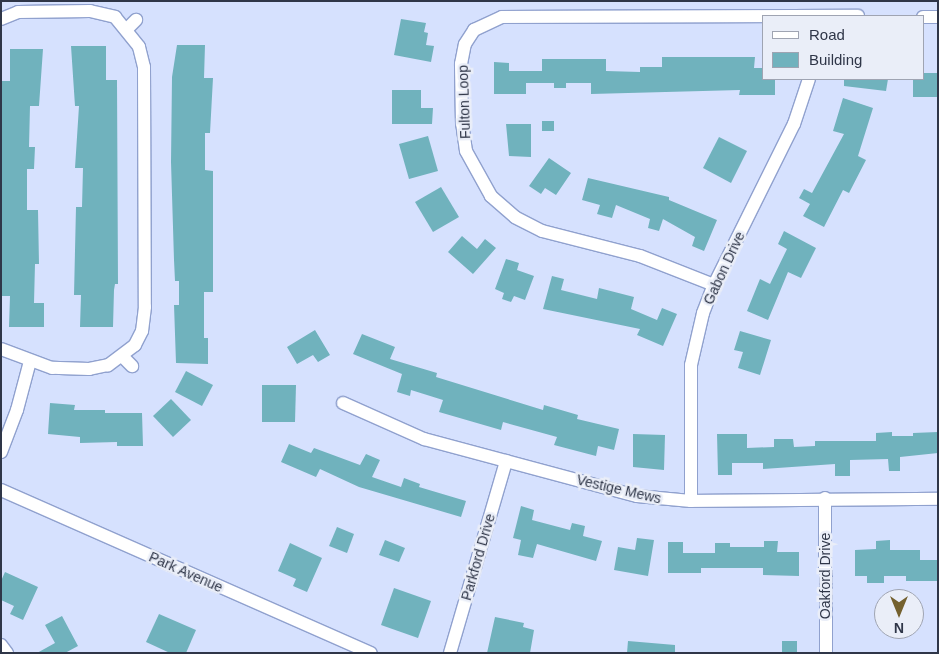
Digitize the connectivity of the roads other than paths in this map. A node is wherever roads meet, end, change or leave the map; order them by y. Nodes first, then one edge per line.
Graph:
1 (762, 16) edge
2 (924, 17) edge
3 (938, 17) edge
4 (1, 19) edge
5 (809, 80) edge
6 (714, 285) junction
7 (1, 349) edge
8 (123, 357) junction
9 (30, 361) junction
10 (132, 366) dead end
11 (343, 404) dead end
12 (1, 452) edge
13 (506, 461) junction
14 (1, 490) edge
15 (825, 498) junction
16 (938, 499) edge
17 (691, 501) junction
18 (1, 645) edge
19 (7, 653) edge
20 (370, 653) edge
21 (450, 653) edge
22 (826, 653) edge

1 - 6 street, Fulton Loop
2 - 3 street
4 - 8 street
5 - 6 street, Gabon Drive
6 - 17 street, Gabon Drive
7 - 9 street
8 - 9 street
8 - 10 street
9 - 12 street
11 - 13 street, Vestige Mews
13 - 17 street, Vestige Mews
13 - 21 street, Parkford Drive
14 - 20 street, Park Avenue
15 - 16 street, Vestige Mews
15 - 17 street, Vestige Mews
15 - 22 street, Oakford Drive
18 - 19 street

